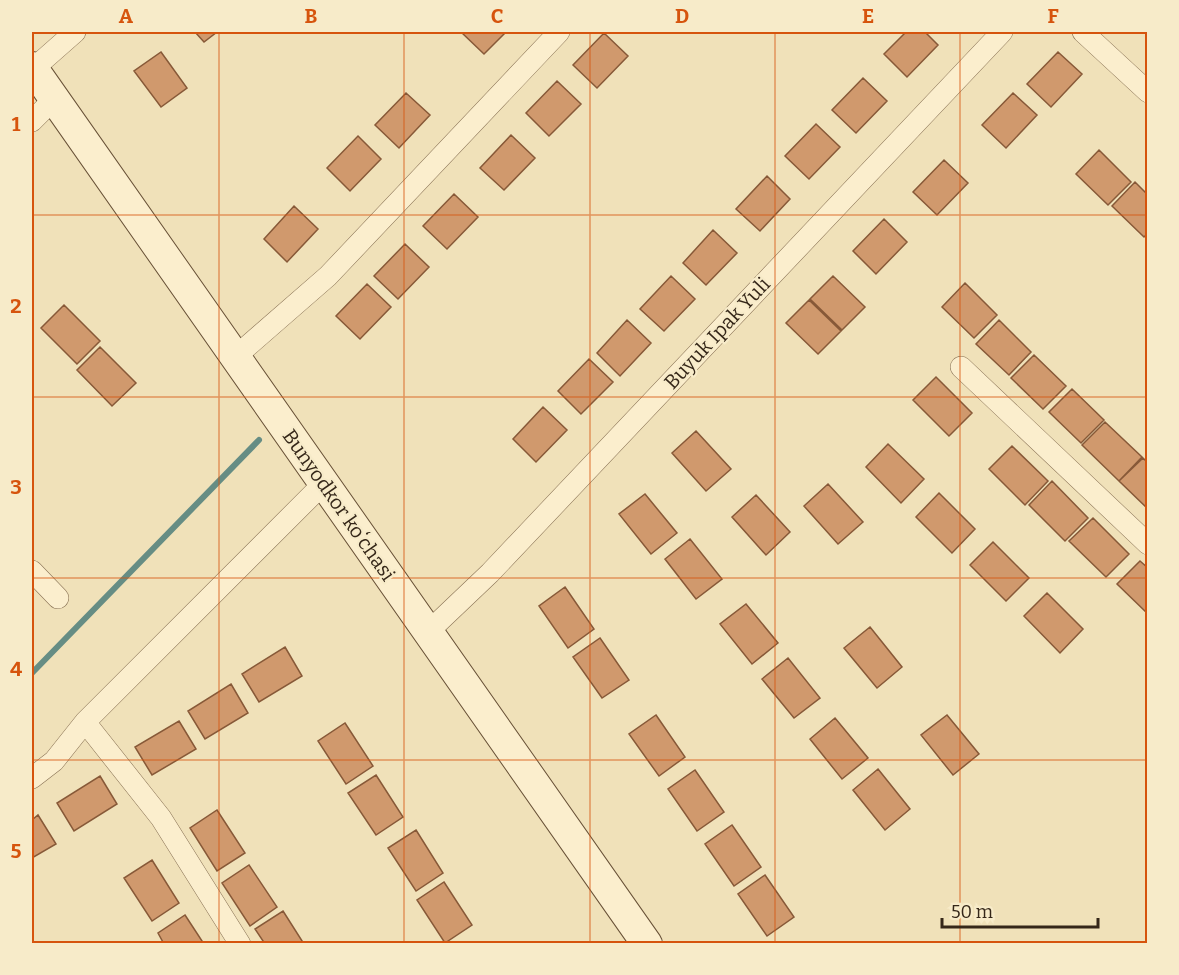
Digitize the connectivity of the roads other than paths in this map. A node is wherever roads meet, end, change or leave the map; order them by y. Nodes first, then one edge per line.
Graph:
1 (75, 32) edge
2 (559, 32) edge
3 (1002, 32) edge
4 (1083, 32) edge
5 (32, 68) edge
6 (1148, 92) edge
7 (54, 99) junction
8 (32, 121) edge
9 (235, 357) junction
10 (961, 368) dead end
11 (324, 483) junction
12 (1148, 544) edge
13 (32, 572) edge
14 (58, 598) dead end
15 (428, 632) junction
16 (85, 722) junction
17 (32, 778) edge
18 (240, 944) edge
19 (647, 944) edge

1 - 5 street
2 - 9 street
3 - 15 street, Buyuk Ipak Yuli
4 - 6 street
5 - 7 main road, Bunyodkor koʻchasi
7 - 8 street
7 - 9 main road, Bunyodkor koʻchasi
9 - 11 main road, Bunyodkor koʻchasi
10 - 12 street
11 - 15 main road, Bunyodkor koʻchasi
11 - 16 street
13 - 14 street
15 - 19 main road, Bunyodkor koʻchasi
16 - 17 street
16 - 18 street

